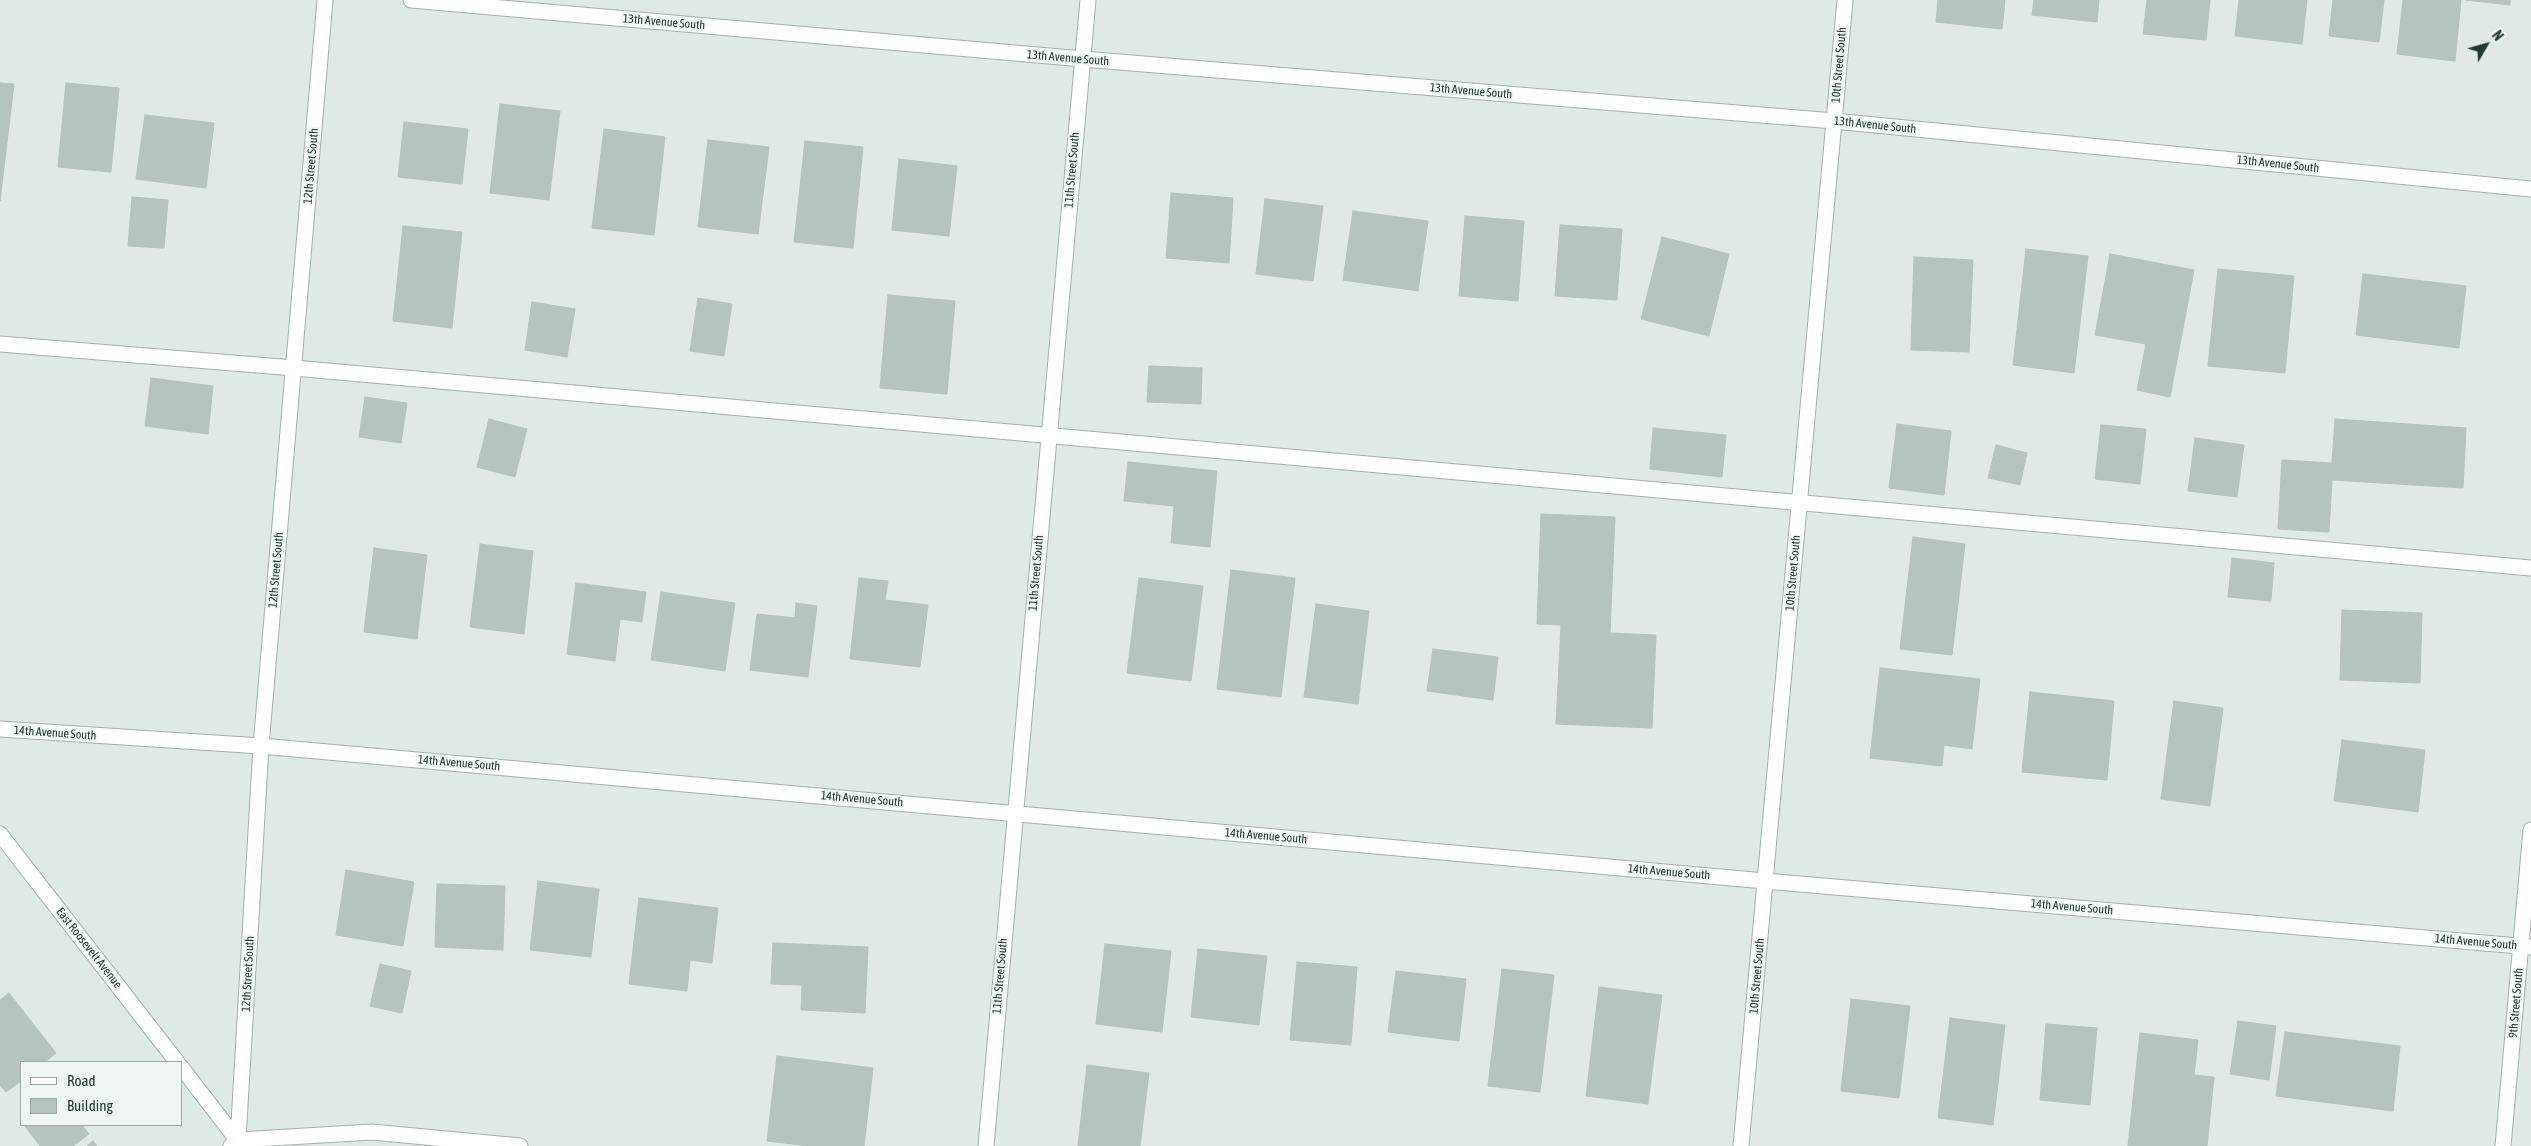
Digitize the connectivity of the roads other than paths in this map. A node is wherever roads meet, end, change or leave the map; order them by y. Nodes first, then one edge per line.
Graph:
1 (325, 0) edge
2 (411, 0) edge
3 (1088, 0) edge
4 (1845, 0) edge
5 (1083, 59) junction
6 (1834, 121) junction
7 (2531, 189) edge
8 (0, 344) edge
9 (294, 368) junction
10 (1048, 436) junction
11 (1799, 502) junction
12 (2531, 568) edge
13 (0, 729) edge
14 (261, 746) junction
15 (1014, 813) junction
16 (2531, 830) edge
17 (1, 838) edge
18 (1765, 881) junction
19 (2526, 946) edge
20 (176, 1061) edge
21 (182, 1069) edge
22 (237, 1144) edge
23 (520, 1146) edge
24 (986, 1146) edge
25 (1742, 1146) edge
26 (2503, 1146) edge

1 - 9 street, 12th Street South
2 - 5 street, 13th Avenue South
3 - 5 street, 11th Street South
4 - 6 street, 10th Street South
5 - 6 street, 13th Avenue South
5 - 10 street, 11th Street South
6 - 7 street, 13th Avenue South
6 - 11 street, 10th Street South
8 - 9 street
9 - 10 street
9 - 14 street, 12th Street South
10 - 11 street
10 - 15 street, 11th Street South
11 - 12 street
11 - 18 street, 10th Street South
13 - 14 street, 14th Avenue South
14 - 15 street, 14th Avenue South
14 - 22 street, 12th Street South
15 - 18 street, 14th Avenue South
15 - 24 street, 11th Street South
16 - 19 street, 9th Street South
17 - 20 street, East Roosevelt Avenue
18 - 19 street, 14th Avenue South
18 - 25 street, 10th Street South
19 - 26 street, 9th Street South
21 - 22 street
22 - 23 street

